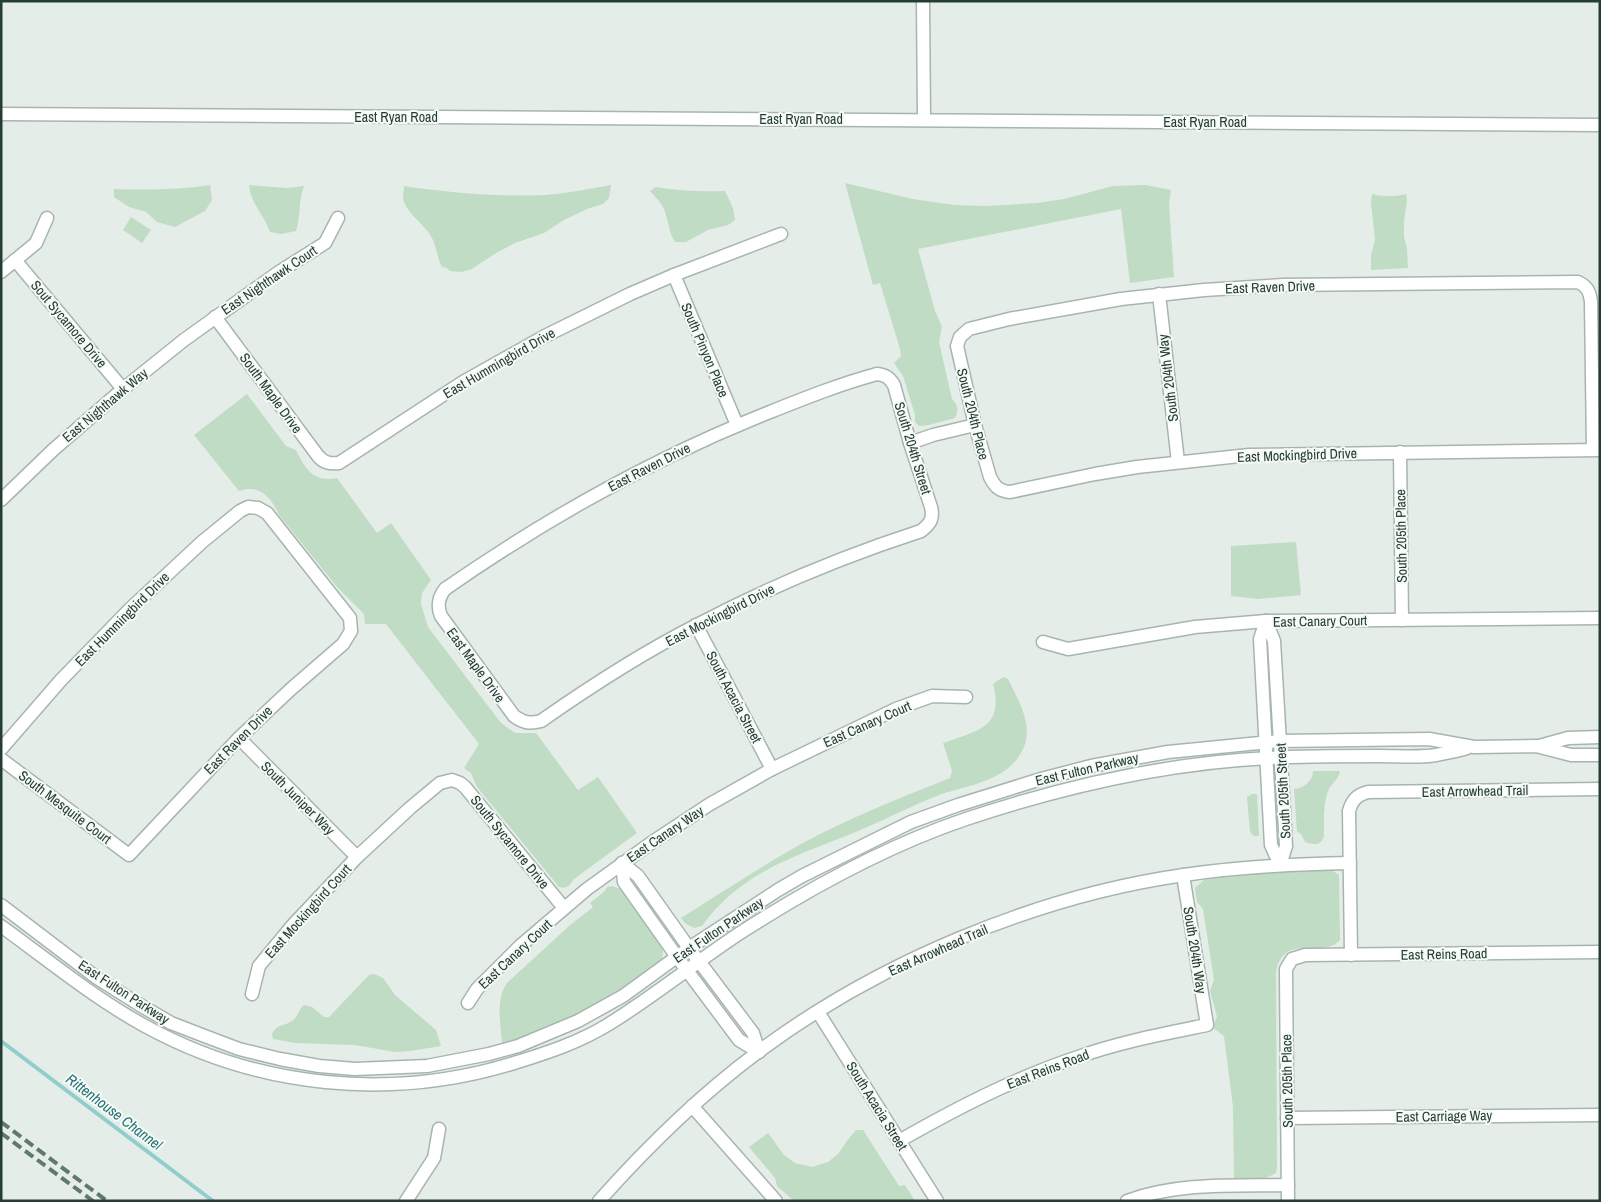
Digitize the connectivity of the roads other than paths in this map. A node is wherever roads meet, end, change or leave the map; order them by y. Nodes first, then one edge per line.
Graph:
1 (923, 1) edge
2 (1, 114) edge
3 (924, 119) junction
4 (1600, 125) edge
5 (47, 218) dead end
6 (338, 218) dead end
7 (781, 234) dead end
8 (15, 260) junction
9 (1, 272) edge
10 (674, 275) junction
11 (1159, 294) junction
12 (215, 317) junction
13 (960, 337) joint
14 (885, 375) joint
15 (123, 389) junction
16 (737, 425) junction
17 (975, 425) junction
18 (910, 443) junction
19 (1596, 450) edge
20 (1400, 452) junction
21 (1178, 462) junction
22 (332, 464) joint
23 (998, 489) joint
24 (1, 500) edge
25 (258, 508) joint
26 (930, 524) joint
27 (438, 603) joint
28 (1600, 618) edge
29 (1402, 620) junction
30 (1266, 621) junction
31 (696, 625) junction
32 (1043, 642) dead end
33 (966, 697) dead end
34 (522, 722) joint
35 (1600, 737) edge
36 (239, 738) junction
37 (1280, 741) junction
38 (1265, 742) junction
39 (1536, 746) junction
40 (1474, 747) junction
41 (1, 749) edge
42 (1600, 755) edge
43 (1266, 758) junction
44 (1281, 758) junction
45 (1, 759) edge
46 (772, 769) junction
47 (1600, 790) edge
48 (129, 855) joint
49 (357, 857) junction
50 (622, 863) junction
51 (1350, 863) junction
52 (1280, 865) junction
53 (1183, 875) junction
54 (1, 905) edge
55 (564, 908) junction
56 (1, 926) edge
57 (689, 948) junction
58 (1600, 952) edge
59 (1351, 955) junction
60 (677, 957) junction
61 (700, 961) junction
62 (1290, 961) joint
63 (687, 970) junction
64 (252, 994) dead end
65 (468, 1003) dead end
66 (818, 1012) junction
67 (1207, 1025) joint
68 (759, 1052) junction
69 (692, 1106) junction
70 (1600, 1115) edge
71 (1287, 1118) junction
72 (439, 1129) dead end
73 (899, 1141) junction
74 (1288, 1185) junction
75 (406, 1201) edge
76 (599, 1201) edge
77 (776, 1201) edge
78 (937, 1201) edge
79 (1127, 1201) edge
80 (1288, 1201) edge

1 - 3 street
2 - 3 street, East Ryan Road
3 - 4 street, East Ryan Road
5 - 8 street
6 - 12 street, East Nighthawk Court
7 - 10 street, East Hummingbird Drive
8 - 9 street
8 - 15 street, Sout Sycamore Drive
10 - 16 street, South Pinyon Place
10 - 22 street, East Hummingbird Drive
11 - 13 street, East Raven Drive
11 - 19 street, East Raven Drive
11 - 21 street, South 204th Way
12 - 15 street, East Nighthawk Way
12 - 22 street, South Maple Drive
13 - 17 street, South 204th Place
14 - 16 street, East Raven Drive
14 - 18 street, South 204th Street
15 - 24 street, East Nighthawk Way
16 - 27 street, East Raven Drive
17 - 18 street
17 - 23 street, South 204th Place
18 - 26 street, South 204th Street
19 - 20 street, East Mockingbird Drive
20 - 21 street, East Mockingbird Drive
20 - 29 street, South 205th Place
21 - 23 street, East Mockingbird Drive
25 - 36 street, East Raven Drive
25 - 41 street, East Hummingbird Drive
26 - 31 street, East Mockingbird Drive
27 - 34 street, East Maple Drive
28 - 29 street, East Canary Court
29 - 30 street, East Canary Court
30 - 32 street, East Canary Court
30 - 37 street, South 205th Street
30 - 38 street, South 205th Street
31 - 34 street, East Mockingbird Drive
31 - 46 street, South Acacia Street
33 - 46 street, East Canary Court
35 - 39 street, East Fulton Parkway
36 - 48 street, East Raven Drive
36 - 49 street, South Juniper Way
37 - 38 street, East Fulton Parkway
37 - 40 street, East Fulton Parkway
37 - 44 street, South 205th Street
38 - 43 street, South 205th Street
38 - 57 street, East Fulton Parkway
39 - 40 street, East Fulton Parkway
39 - 42 street, East Fulton Parkway
40 - 44 street, East Fulton Parkway
43 - 44 street, East Fulton Parkway
43 - 52 street, South 205th Street
43 - 61 street, East Fulton Parkway
44 - 52 street, South 205th Street
45 - 48 street, South Mesquite Court
46 - 50 street, East Canary Way
47 - 51 street, East Arrowhead Trail
49 - 55 street, South Sycamore Drive
49 - 64 street, East Mockingbird Court
50 - 55 street, East Canary Way
50 - 57 street
50 - 60 street
51 - 52 street, East Arrowhead Trail
51 - 59 street
52 - 53 street, East Arrowhead Trail
53 - 66 street, East Arrowhead Trail
53 - 67 street, South 204th Way
54 - 60 street, East Fulton Parkway
55 - 65 street, East Canary Court
56 - 63 street, East Fulton Parkway
57 - 60 street, East Fulton Parkway
57 - 61 street
58 - 59 street, East Reins Road
59 - 62 street, East Reins Road
60 - 63 street
61 - 63 street, East Fulton Parkway
61 - 68 street
62 - 71 street, South 205th Place
63 - 68 street
66 - 68 street, East Arrowhead Trail
66 - 73 street, South Acacia Street
67 - 73 street, East Reins Road
68 - 69 street, East Arrowhead Trail
69 - 76 street, East Arrowhead Trail
69 - 77 street
70 - 71 street, East Carriage Way
71 - 74 street, South 205th Place
72 - 75 street
73 - 78 street, South Acacia Street
74 - 79 street
74 - 80 street, South 205th Place

